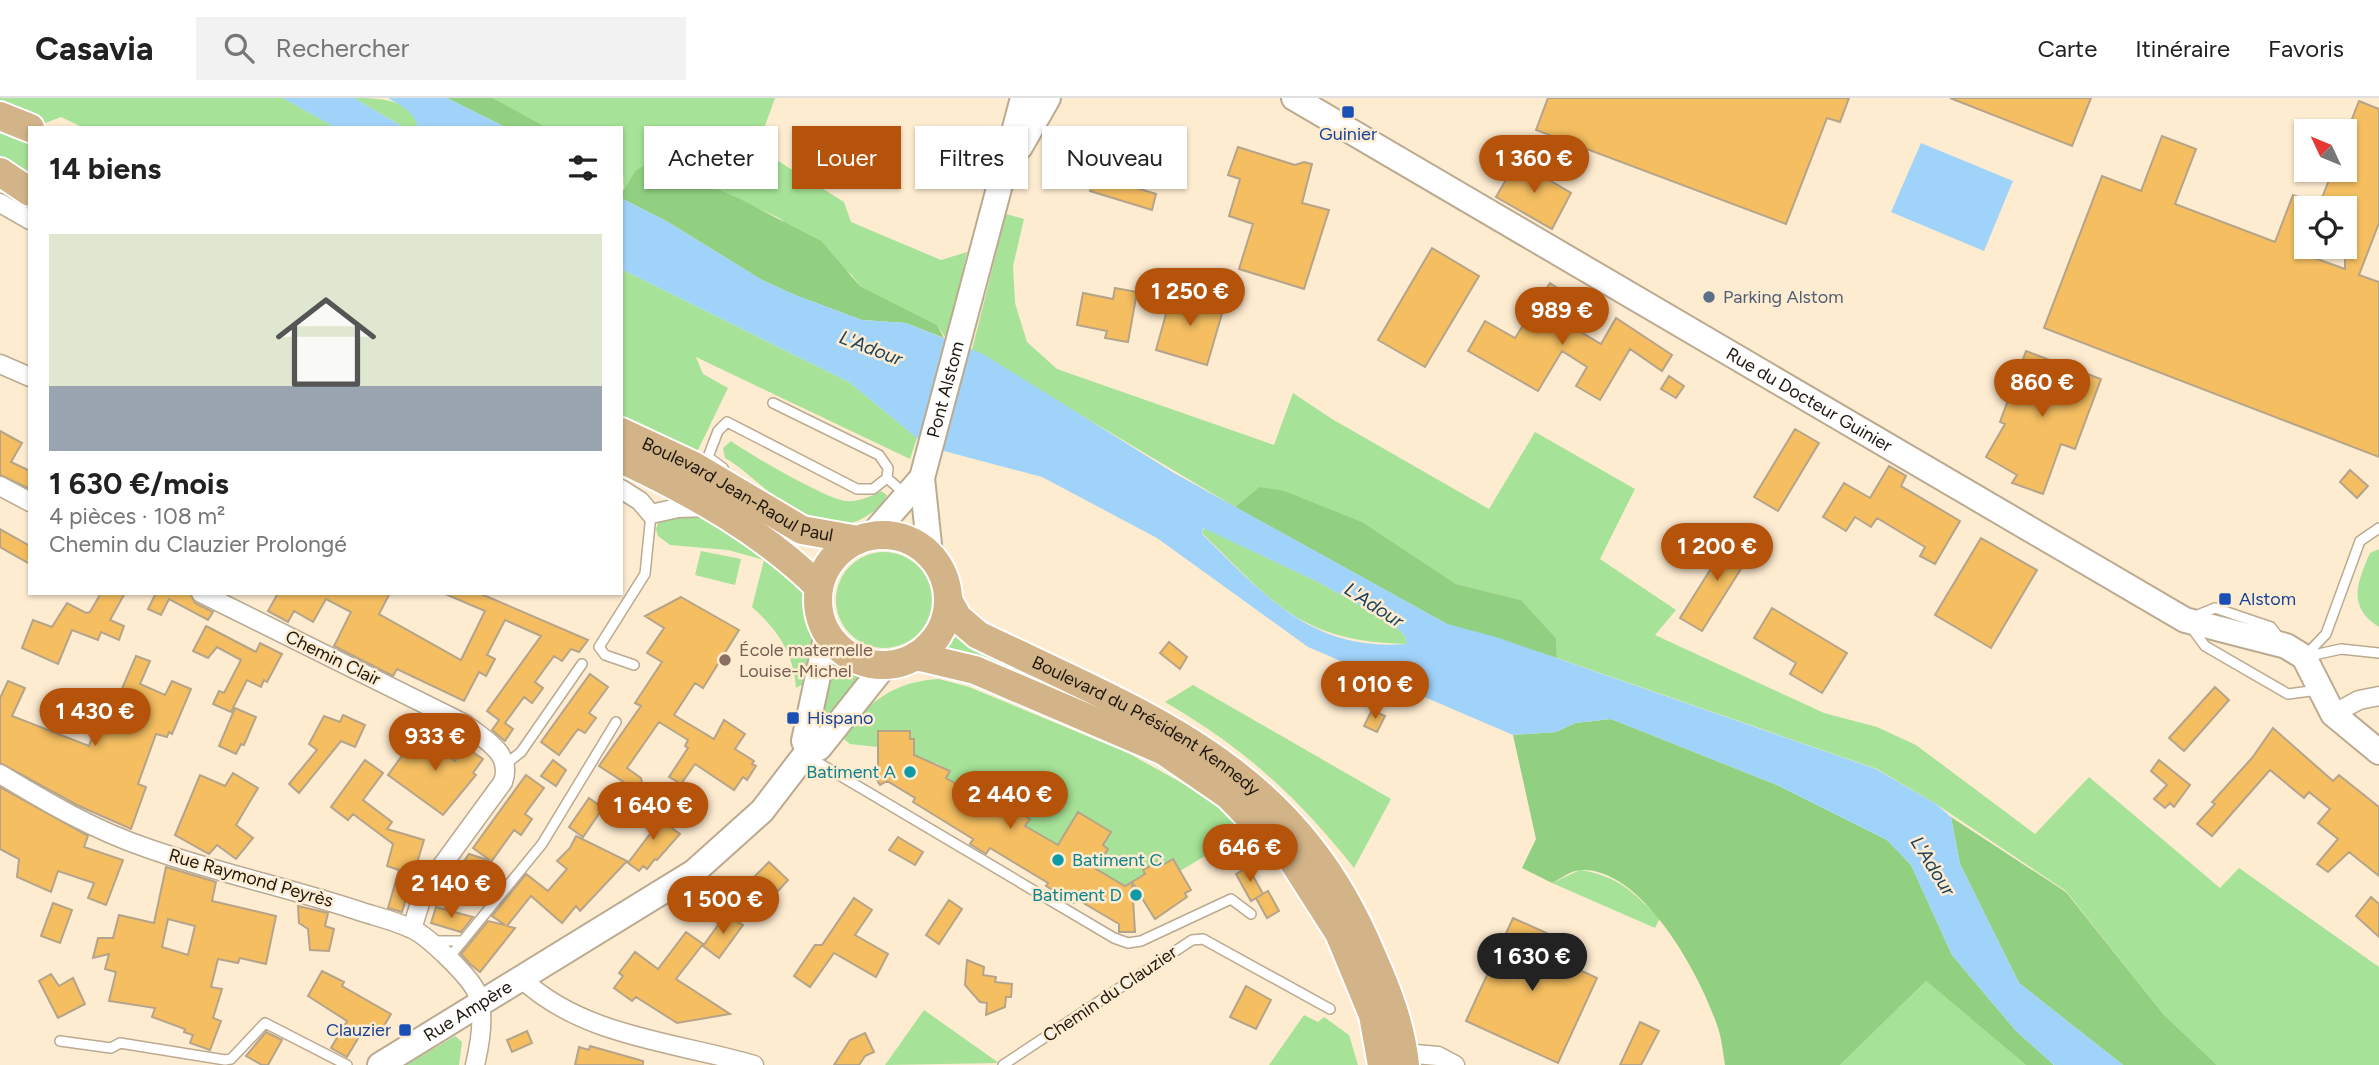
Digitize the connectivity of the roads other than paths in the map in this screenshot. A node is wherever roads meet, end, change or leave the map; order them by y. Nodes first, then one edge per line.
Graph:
1 (1023, 98) edge
2 (1048, 98) edge
3 (1294, 98) edge
4 (0, 116) edge
5 (1016, 126) edge
6 (28, 127) edge
7 (1028, 133) edge
8 (0, 172) edge
9 (999, 189) edge
10 (28, 191) edge
11 (0, 203) edge
12 (28, 219) edge
13 (0, 364) edge
14 (28, 376) edge
15 (774, 403) dead end
16 (623, 433) edge
17 (623, 459) edge
18 (887, 478) junction
19 (918, 481) junction
20 (0, 486) edge
21 (623, 490) edge
22 (28, 501) edge
23 (711, 507) junction
24 (767, 509) junction
25 (651, 514) junction
26 (2379, 528) edge
27 (865, 538) junction
28 (930, 554) junction
29 (819, 587) junction
30 (205, 595) edge
31 (948, 600) junction
32 (2186, 620) junction
33 (827, 634) junction
34 (2295, 651) junction
35 (2379, 653) edge
36 (916, 656) junction
37 (583, 664) dead end
38 (634, 665) dead end
39 (885, 665) junction
40 (2321, 690) junction
41 (2379, 696) edge
42 (2333, 713) junction
43 (616, 722) dead end
44 (2379, 752) edge
45 (807, 753) junction
46 (506, 764) junction
47 (0, 774) edge
48 (1251, 914) dead end
49 (412, 929) junction
50 (432, 941) junction
51 (461, 941) junction
52 (448, 960) junction
53 (522, 979) junction
54 (480, 1004) junction
55 (1330, 1009) dead end
56 (60, 1041) dead end
57 (1397, 1061) edge
58 (347, 1065) edge
59 (380, 1065) edge
60 (475, 1065) edge
61 (754, 1065) edge
62 (1003, 1065) edge
63 (1455, 1065) edge

1 - 5 main road
2 - 7 main road
3 - 32 main road, Rue du Docteur Guinier
4 - 6 main road
8 - 10 main road
9 - 19 main road, Pont Alstom
11 - 12 street
13 - 14 street
15 - 18 lane
16 - 24 main road, Boulevard Jean-Raoul Paul
17 - 23 main road, Boulevard Jean-Raoul Paul
18 - 19 lane
18 - 24 lane
19 - 27 main road
19 - 28 main road
20 - 22 street
21 - 25 street
23 - 25 street
23 - 29 main road, Boulevard Jean-Raoul Paul
24 - 27 main road, Boulevard Jean-Raoul Paul
25 - 38 lane
26 - 34 lane
27 - 28 main road
27 - 29 main road
28 - 31 main road
29 - 33 main road
30 - 46 street, Chemin Clair
31 - 36 main road
31 - 57 main road, Boulevard du Président Kennedy
32 - 34 main road, Rue du Docteur Guinier
32 - 40 lane
33 - 39 main road
33 - 45 main road
34 - 35 lane
34 - 40 main road
36 - 39 main road
36 - 57 main road, Boulevard du Président Kennedy
37 - 46 lane
39 - 45 main road, Rue Ampère
40 - 42 main road
41 - 42 street
42 - 44 main road
43 - 51 lane
45 - 48 lane
45 - 53 main road, Rue Ampère
46 - 49 street
47 - 49 street, Rue Raymond Peyrès
49 - 50 street, Rue Raymond Peyrès
50 - 51 lane
50 - 52 street, Rue Raymond Peyrès
51 - 52 lane
52 - 54 street, Rue Raymond Peyrès
53 - 54 main road, Rue Ampère
53 - 61 street
54 - 59 main road, Rue Ampère
54 - 60 street
55 - 62 lane, Chemin du Clauzier
56 - 58 lane
57 - 63 street

